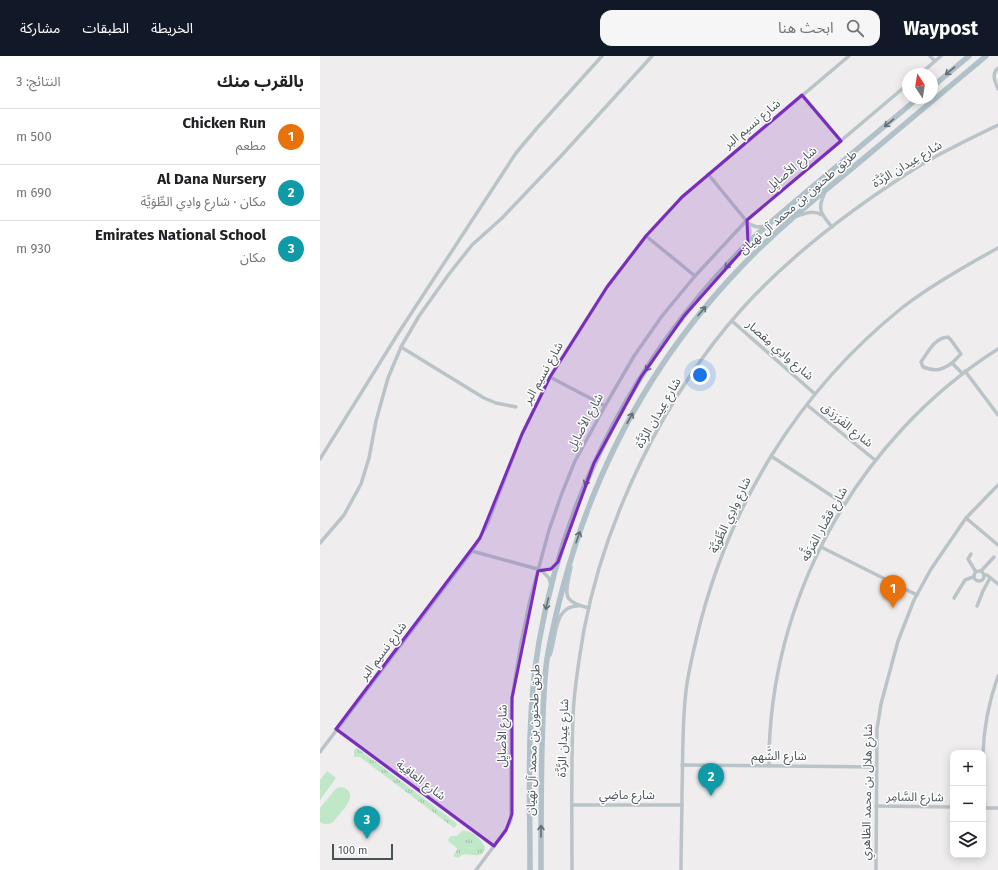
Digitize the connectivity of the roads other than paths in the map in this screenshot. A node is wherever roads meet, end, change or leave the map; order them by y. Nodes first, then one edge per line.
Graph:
1 (602, 56) edge
2 (652, 56) edge
3 (849, 56) edge
4 (930, 56) edge
5 (941, 56) edge
6 (969, 56) edge
7 (986, 56) edge
8 (935, 61) junction
9 (927, 68) edge
10 (998, 68) edge
11 (938, 82) edge
12 (902, 89) edge
13 (998, 89) edge
14 (802, 95) junction
15 (911, 104) edge
16 (998, 125) edge
17 (841, 141) junction
18 (708, 174) junction
19 (827, 189) junction
20 (822, 215) junction
21 (793, 218) junction
22 (747, 222) junction
23 (766, 226) junction
24 (832, 227) junction
25 (646, 236) junction
26 (748, 244) junction
27 (998, 248) edge
28 (695, 276) junction
29 (732, 321) junction
30 (401, 347) junction
31 (998, 348) edge
32 (952, 363) junction
33 (963, 372) junction
34 (550, 377) junction
35 (815, 394) junction
36 (807, 405) junction
37 (605, 406) junction
38 (516, 407) dead end
39 (998, 415) edge
40 (771, 456) junction
41 (320, 459) edge
42 (874, 460) junction
43 (998, 484) edge
44 (844, 504) junction
45 (966, 518) junction
46 (320, 543) edge
47 (998, 545) edge
48 (821, 547) junction
49 (472, 551) junction
50 (971, 554) dead end
51 (571, 556) junction
52 (994, 557) dead end
53 (558, 562) junction
54 (540, 570) junction
55 (976, 572) junction
56 (983, 573) junction
57 (973, 577) junction
58 (990, 578) junction
59 (998, 584) edge
60 (551, 585) junction
61 (917, 595) junction
62 (954, 598) dead end
63 (578, 606) junction
64 (977, 606) dead end
65 (589, 608) junction
66 (547, 659) junction
67 (998, 676) edge
68 (336, 729) junction
69 (983, 750) edge
70 (320, 752) edge
71 (682, 765) junction
72 (769, 766) junction
73 (876, 767) junction
74 (572, 805) junction
75 (682, 805) junction
76 (876, 806) junction
77 (950, 808) edge
78 (986, 808) edge
79 (998, 808) edge
80 (494, 846) junction
81 (476, 870) edge
82 (530, 870) edge
83 (541, 870) edge
84 (572, 870) edge
85 (681, 870) edge
86 (876, 870) edge

1 - 41 street
2 - 30 street
3 - 14 street, شارع نسيم البر
4 - 8 street
5 - 8 street
6 -> 11 main road
7 - 19 main road, طريق طحنون بن محمد آل نهيان
8 - 9 street
10 - 13 street
12 - 17 street, شارع الأصايِل
14 - 17 street
14 - 18 street, شارع نسيم البر
15 -> 23 main road, طريق طحنون بن محمد آل نهيان
16 - 24 street, شارع عِيدان الرَّدَّة
17 - 22 street, شارع الأصايِل
18 - 22 street
18 - 25 street, شارع نسيم البر
19 - 20 street
19 - 21 main road, طريق طحنون بن محمد آل نهيان
20 - 21 street
20 - 24 street
51 -> 21 main road, طريق طحنون بن محمد آل نهيان
22 - 23 street
22 - 26 street
22 - 28 street, شارع الأصايِل
23 - 26 main road, طريق طحنون بن محمد آل نهيان
24 - 29 street, شارع عِيدان الرَّدَّة
25 - 28 street
25 - 34 street, شارع نسيم البر
26 -> 53 main road, طريق طحنون بن محمد آل نهيان
27 - 35 street, شارع وادِي الطِّوَيَّة
28 - 37 street, شارع الأصايِل
29 - 35 street, شارع وادِي مِقصار
29 - 65 street, شارع عِيدان الرَّدَّة
30 - 38 street
30 - 46 street
31 - 33 street, شارع قصَّار المَرَقَّه
32 - 32 street
32 - 33 street
33 - 39 street
33 - 42 street, شارع قصَّار المَرَقَّه
34 - 37 street
34 - 49 street, شارع نسيم البر
35 - 36 street, شارع وادِي الطِّوَيَّة
36 - 40 street, شارع وادِي الطِّوَيَّة
36 - 42 street, شارع الفَرَزدَق
37 - 54 street, شارع الأصايِل
40 - 44 street
40 - 71 street, شارع وادِي الطِّوَيَّة
42 - 44 street, شارع قصَّار المَرَقَّه
43 - 45 street, شارع هلال بن محمد الظاهري
44 - 48 street, شارع قصَّار المَرَقَّه
45 - 47 street
45 - 61 street, شارع هلال بن محمد الظاهري
48 - 61 street
48 - 72 street, شارع قصَّار المَرَقَّه
49 - 54 street
49 - 68 street, شارع نسيم البر
50 - 55 street
51 - 63 street
51 - 66 main road, طريق طحنون بن محمد آل نهيان
52 - 56 street
53 - 54 street
53 - 60 main road, طريق طحنون بن محمد آل نهيان
54 - 60 street
54 - 80 street, شارع الأصايِل
55 - 56 street
55 - 57 street
56 - 57 street
56 - 58 street
57 - 62 street
58 - 59 street
58 - 64 street
60 -> 82 main road, طريق طحنون بن محمد آل نهيان
61 - 73 street, شارع هلال بن محمد الظاهري
63 - 65 street
63 - 66 street
65 - 74 street, شارع عِيدان الرَّدَّة
83 -> 66 main road, طريق طحنون بن محمد آل نهيان
67 - 69 street
68 - 70 street, شارع نسيم البر
68 - 80 street, شارع العافِية
71 - 72 street, شارع الشَّهم
71 - 75 street, شارع وادِي الطِّوَيَّة
72 - 73 street, شارع الشَّهم
73 - 76 street, شارع هلال بن محمد الظاهري
74 - 75 street, شارع ماضِي
74 - 84 street, شارع عِيدان الرَّدَّة
75 - 85 street, شارع وادِي الطِّوَيَّة
76 - 77 street, شارع السَّامِر
76 - 86 street, شارع هلال بن محمد الظاهري
78 - 79 street
80 - 81 street, شارع الأصايِل

